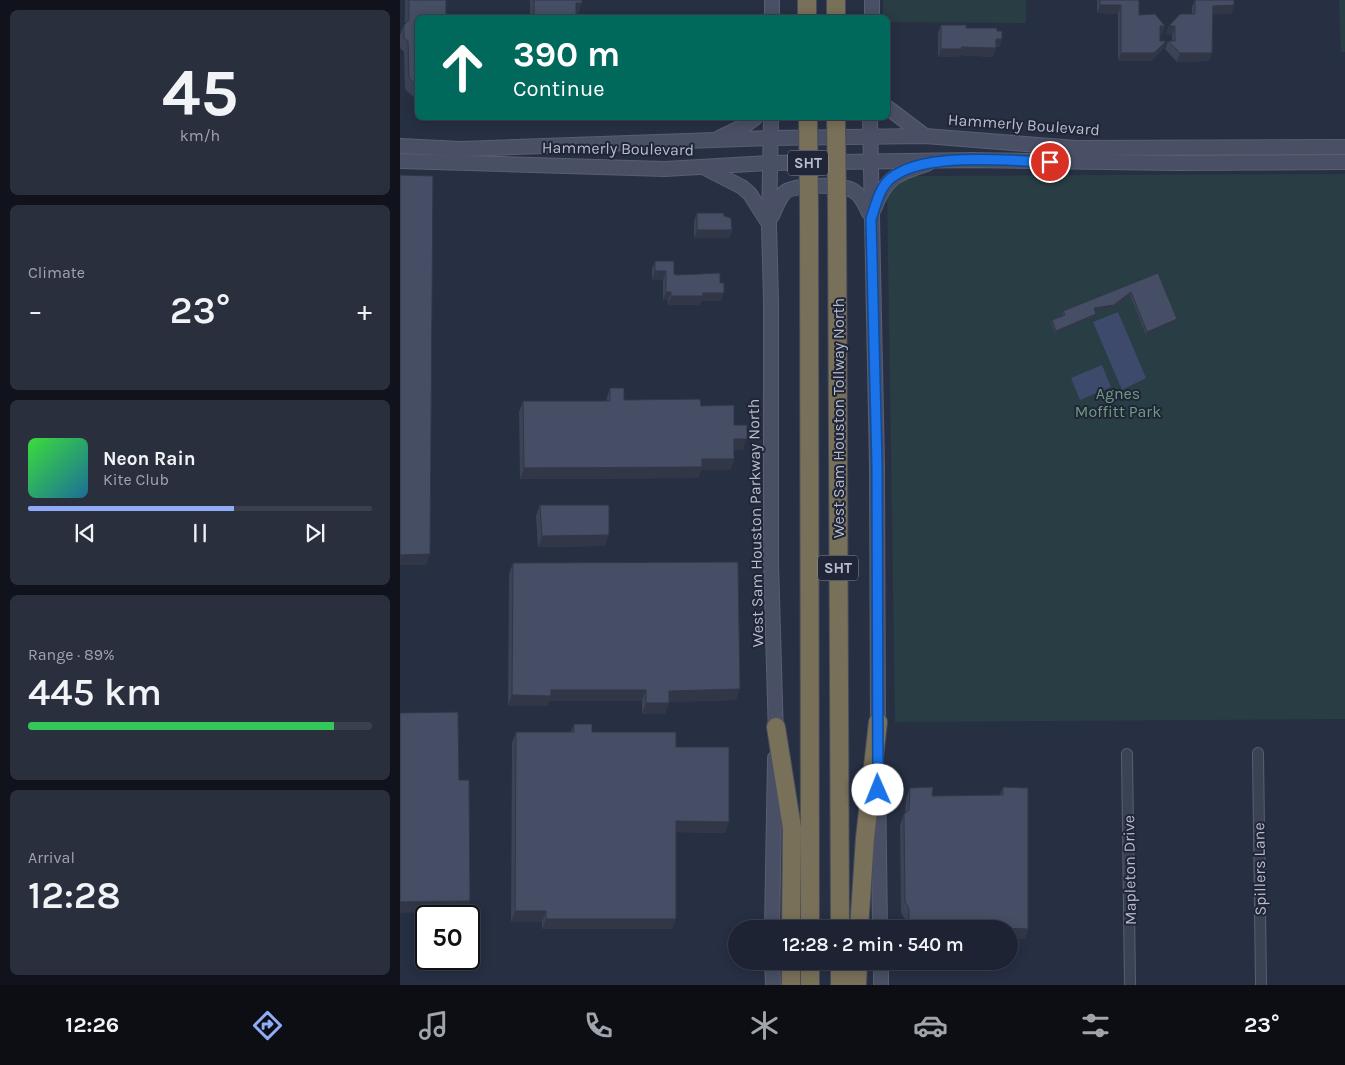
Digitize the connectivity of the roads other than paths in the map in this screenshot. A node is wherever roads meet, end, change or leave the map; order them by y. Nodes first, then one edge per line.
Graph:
1 (772, 0) edge
2 (807, 0) edge
3 (836, 0) edge
4 (872, 0) edge
5 (772, 15) edge
6 (808, 15) edge
7 (836, 15) edge
8 (872, 15) edge
9 (890, 110) edge
10 (752, 120) edge
11 (771, 120) edge
12 (808, 120) edge
13 (836, 120) edge
14 (870, 120) edge
15 (870, 136) junction
16 (925, 136) junction
17 (770, 138) junction
18 (714, 140) junction
19 (400, 146) edge
20 (1345, 147) edge
21 (940, 160) junction
22 (400, 161) edge
23 (870, 161) junction
24 (1345, 162) edge
25 (769, 163) junction
26 (703, 167) junction
27 (871, 219) junction
28 (769, 225) junction
29 (878, 722) junction
30 (776, 727) junction
31 (1258, 753) dead end
32 (1127, 754) dead end
33 (772, 920) edge
34 (791, 920) edge
35 (810, 920) edge
36 (840, 920) edge
37 (860, 920) edge
38 (880, 920) edge
39 (772, 970) edge
40 (791, 970) edge
41 (810, 970) edge
42 (840, 970) edge
43 (858, 970) edge
44 (881, 970) edge
45 (773, 985) edge
46 (791, 985) edge
47 (810, 985) edge
48 (840, 985) edge
49 (858, 985) edge
50 (881, 985) edge
51 (1130, 985) edge
52 (1261, 985) edge

1 - 5 main road
2 - 6 highway
3 - 7 highway
4 - 8 main road
9 - 16 main road
10 - 18 main road
11 - 17 main road, West Sam Houston Parkway North
12 - 35 highway, West Sam Houston Tollway North / SHT, bridge
13 - 36 highway, West Sam Houston Tollway North / SHT, bridge
14 - 15 main road
15 - 16 main road, Hammerly Boulevard
15 - 17 main road, Hammerly Boulevard
15 - 23 main road
16 - 20 main road, Hammerly Boulevard
17 - 18 main road, Hammerly Boulevard
17 - 25 main road, West Sam Houston Parkway North
18 - 19 main road, Hammerly Boulevard
21 - 23 main road, Hammerly Boulevard
21 - 24 main road, Hammerly Boulevard
21 - 27 main road
22 - 26 main road, Hammerly Boulevard
23 - 25 main road, Hammerly Boulevard
23 - 27 main road
25 - 26 main road, Hammerly Boulevard
25 - 28 main road, West Sam Houston Parkway North
26 - 28 main road
27 - 28 main road
27 - 29 main road
28 - 30 main road, West Sam Houston Parkway North
29 - 37 highway
29 - 38 main road
30 - 33 main road, West Sam Houston Parkway North
30 - 34 highway
31 - 52 street, Spillers Lane
32 - 51 street, Mapleton Drive
39 - 45 main road
40 - 46 highway
41 - 47 highway
42 - 48 highway
43 - 49 highway
44 - 50 main road

